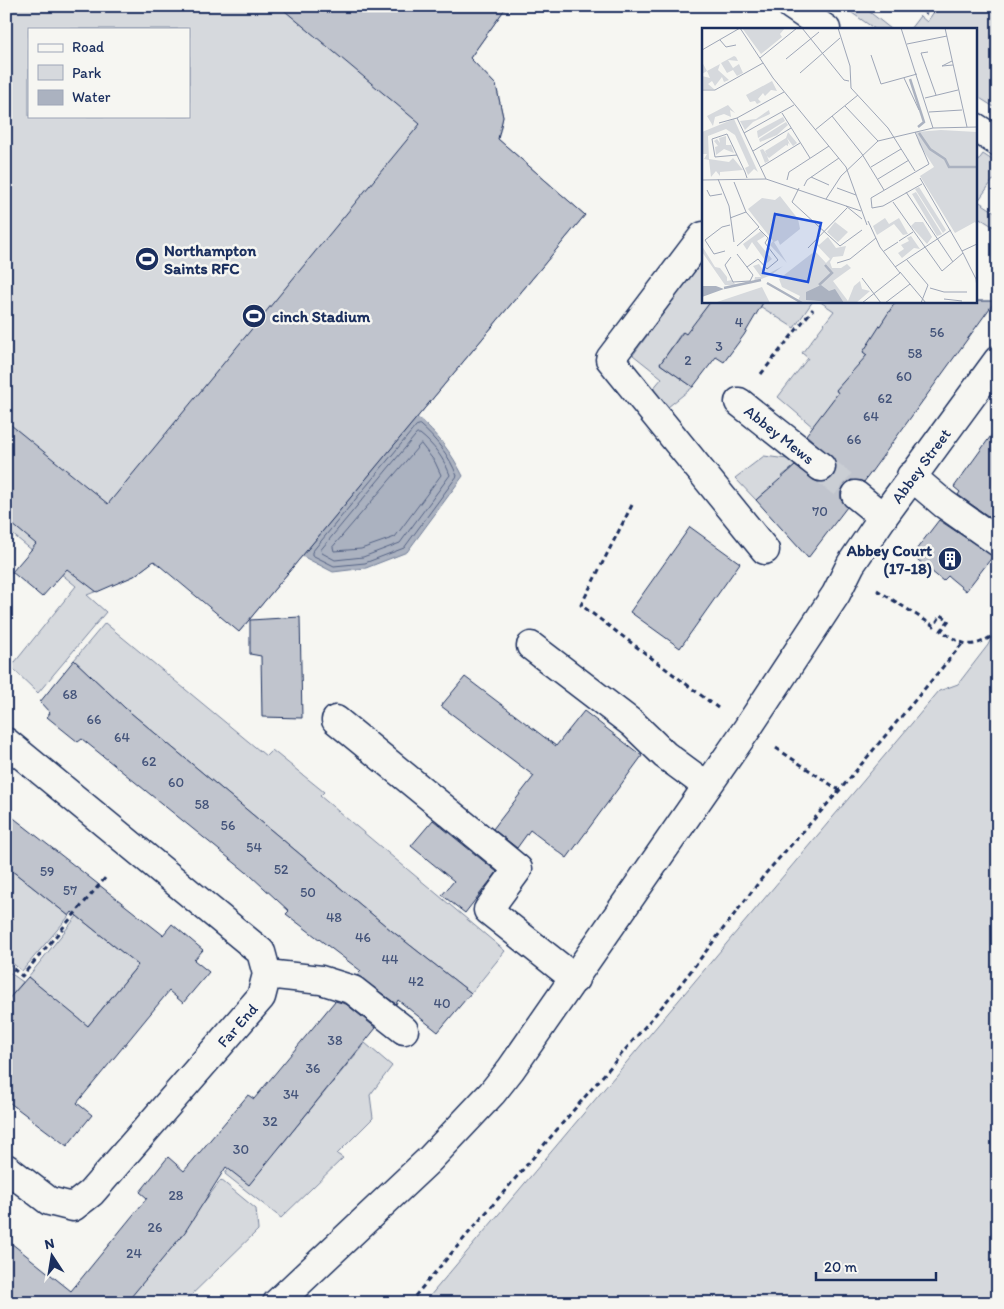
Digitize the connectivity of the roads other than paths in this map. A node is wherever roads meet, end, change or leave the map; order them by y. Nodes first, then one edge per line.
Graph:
1 (792, 6) edge
2 (825, 28) edge
3 (976, 128) edge
4 (998, 142) edge
5 (702, 237) edge
6 (998, 360) edge
7 (739, 402) road end
8 (821, 467) tunnel mouth
9 (911, 476) junction
10 (856, 495) tunnel mouth
11 (883, 516) junction
12 (998, 542) edge
13 (765, 550) dead end
14 (531, 646) dead end
15 (336, 720) dead end
16 (6, 742) edge
17 (707, 786) junction
18 (267, 974) junction
19 (575, 979) junction
20 (404, 1030) dead end
21 (6, 1168) edge
22 (277, 1303) edge

1 - 2 street
3 - 4 street
5 - 13 street
6 - 9 street, Abbey Street
7 - 8 street, Abbey Mews
9 - 11 street, Abbey Street
9 - 12 street
10 - 11 street
11 - 17 street, Abbey Street
14 - 17 street
15 - 19 street
16 - 18 street
17 - 19 street, Abbey Street
18 - 20 street
18 - 21 street, Far End
19 - 22 street, Abbey Street

